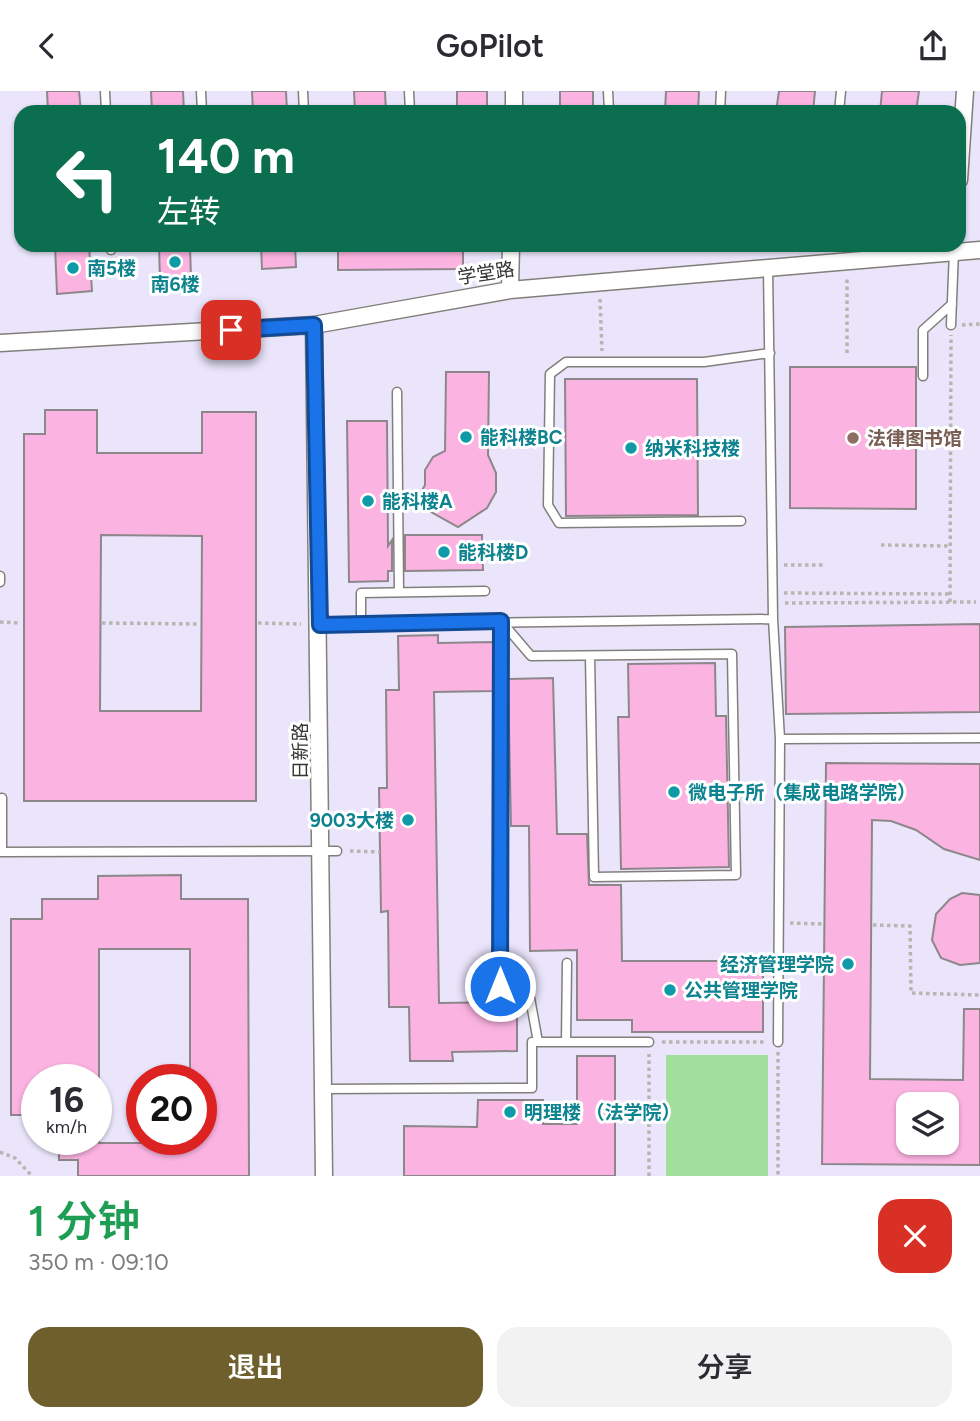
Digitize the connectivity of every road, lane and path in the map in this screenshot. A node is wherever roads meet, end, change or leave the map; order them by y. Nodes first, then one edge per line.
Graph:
1 (511, 252) edge
2 (915, 252) edge
3 (954, 252) edge
4 (768, 267) junction
5 (847, 275) dead end
6 (510, 290) junction
7 (600, 297) dead end
8 (952, 304) junction
9 (314, 325) junction
10 (951, 325) joint
11 (0, 343) edge
12 (770, 353) junction
13 (847, 353) dead end
14 (603, 362) junction
15 (923, 376) dead end
16 (397, 392) dead end
17 (741, 521) dead end
18 (881, 545) dead end
19 (948, 546) junction
20 (773, 565) junction
21 (824, 565) dead end
22 (0, 576) edge
23 (0, 582) edge
24 (485, 591) dead end
25 (399, 592) junction
26 (773, 592) junction
27 (950, 594) junction
28 (976, 602) dead end
29 (950, 603) junction
30 (773, 604) junction
31 (773, 619) junction
32 (501, 621) junction
33 (0, 622) edge
34 (20, 622) dead end
35 (102, 623) dead end
36 (258, 623) dead end
37 (200, 624) dead end
38 (361, 624) junction
39 (320, 625) junction
40 (590, 656) junction
41 (980, 738) edge
42 (780, 739) junction
43 (2, 798) dead end
44 (329, 851) junction
45 (1, 852) edge
46 (380, 852) dead end
47 (778, 923) junction
48 (823, 924) dead end
49 (873, 925) dead end
50 (567, 963) dead end
51 (980, 995) edge
52 (538, 1042) junction
53 (566, 1042) junction
54 (649, 1042) junction
55 (778, 1042) junction
56 (321, 1089) junction
57 (0, 1152) edge
58 (32, 1176) edge
59 (324, 1176) edge
60 (649, 1176) edge
61 (778, 1176) edge

1 - 6 street
2 - 4 street, 学堂路
3 - 8 lane
4 - 6 street, 学堂路
4 - 12 lane
5 - 13 path
6 - 9 street, 学堂路
7 - 14 path
8 - 10 lane
8 - 15 lane
9 - 11 street, 学堂路
9 - 39 street, 日新路
10 - 19 path
12 - 14 lane
12 - 20 lane
14 - 17 lane
16 - 25 lane
18 - 19 path
19 - 27 path
20 - 21 path
20 - 26 lane
22 - 23 lane
24 - 25 lane
25 - 38 lane
26 - 27 path
26 - 30 lane
27 - 29 path
28 - 29 path
29 - 30 path
30 - 31 lane
31 - 32 lane
31 - 42 lane
32 - 38 lane
32 - 40 lane
32 - 52 lane
33 - 34 path
35 - 37 path
36 - 39 path
38 - 39 lane
39 - 44 street, 日新路
40 - 40 lane
41 - 42 lane
42 - 47 lane
43 - 45 lane
44 - 45 lane
44 - 46 path
44 - 56 street, 日新路
47 - 48 path
47 - 55 lane
49 - 51 path
50 - 53 lane
52 - 53 lane
52 - 56 lane
53 - 54 lane
54 - 55 path
54 - 60 path
55 - 61 path
56 - 59 street, 日新路
57 - 58 path

